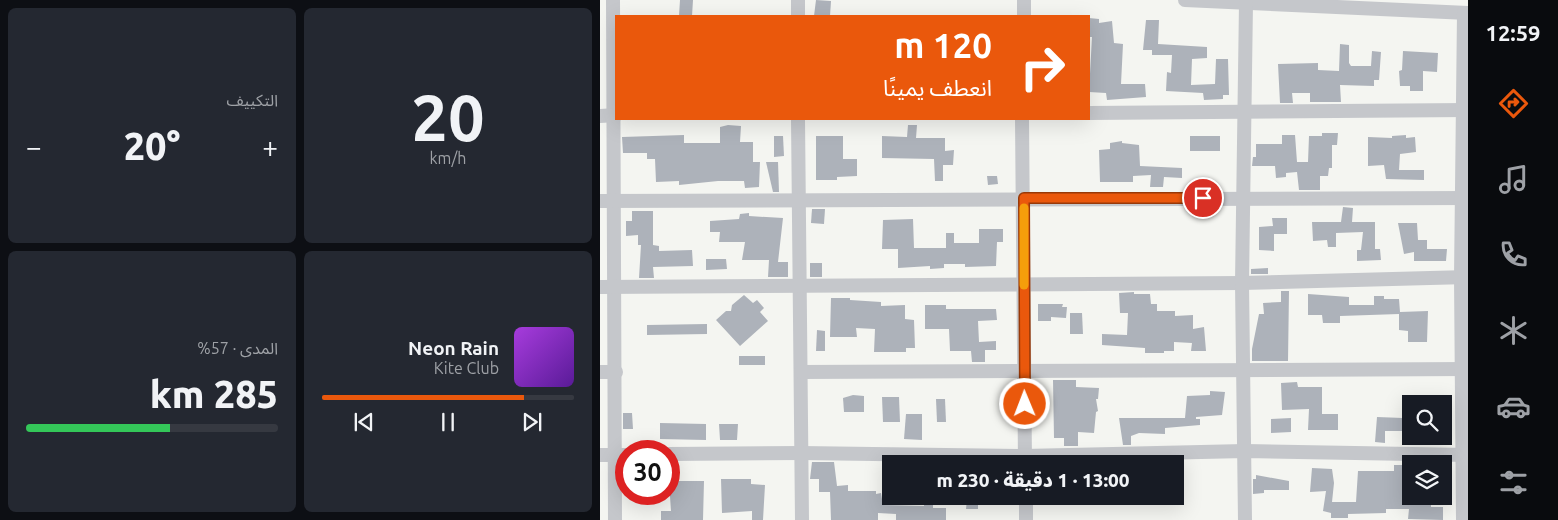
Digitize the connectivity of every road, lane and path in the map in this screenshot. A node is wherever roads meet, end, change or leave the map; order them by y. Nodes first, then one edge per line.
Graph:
1 (613, 0) edge
2 (798, 0) edge
3 (1024, 0) edge
4 (1185, 0) edge
5 (1189, 0) edge
6 (1246, 2) junction
7 (1309, 2) edge
8 (1466, 13) edge
9 (798, 15) edge
10 (1024, 15) edge
11 (1465, 110) edge
12 (1090, 113) edge
13 (1243, 113) junction
14 (610, 115) edge
15 (798, 120) edge
16 (1022, 120) edge
17 (1024, 198) junction
18 (1243, 198) junction
19 (1464, 198) edge
20 (798, 200) junction
21 (600, 201) edge
22 (615, 201) junction
23 (1464, 277) edge
24 (1024, 283) junction
25 (1242, 283) junction
26 (800, 285) junction
27 (600, 287) edge
28 (615, 287) junction
29 (1465, 369) edge
30 (1024, 370) junction
31 (1244, 370) junction
32 (600, 372) edge
33 (616, 372) junction
34 (801, 372) junction
35 (1245, 450) junction
36 (801, 453) junction
37 (680, 454) edge
38 (613, 455) edge
39 (1025, 455) edge
40 (1135, 455) edge
41 (1465, 455) edge
42 (882, 456) edge
43 (1026, 505) edge
44 (615, 520) edge
45 (802, 520) edge
46 (1026, 520) edge
47 (1245, 520) edge
48 (1464, 520) edge

1 - 14 street
2 - 9 street
3 - 10 street
4 - 5 street
5 - 6 street
6 - 7 street
6 - 13 street
7 - 8 street
8 - 11 street
11 - 13 street
11 - 19 street
12 - 13 street
13 - 18 street
14 - 22 street
15 - 20 street
16 - 17 street
17 - 18 street
17 - 20 street
17 - 24 street
18 - 19 street
18 - 25 street
19 - 23 street
20 - 22 street
20 - 26 street
21 - 22 street
22 - 28 street
23 - 25 street
23 - 29 street
24 - 25 street
24 - 26 street
24 - 30 street
25 - 31 street
26 - 28 street
26 - 34 street
27 - 28 street
28 - 33 street
29 - 31 street
29 - 41 street
30 - 31 street
30 - 34 street
30 - 39 street
31 - 35 street
32 - 33 street
33 - 38 street
34 - 36 street
35 - 40 street
35 - 41 street
35 - 47 street
36 - 37 street
36 - 42 street
36 - 45 street
38 - 44 street
41 - 48 street
43 - 46 street

